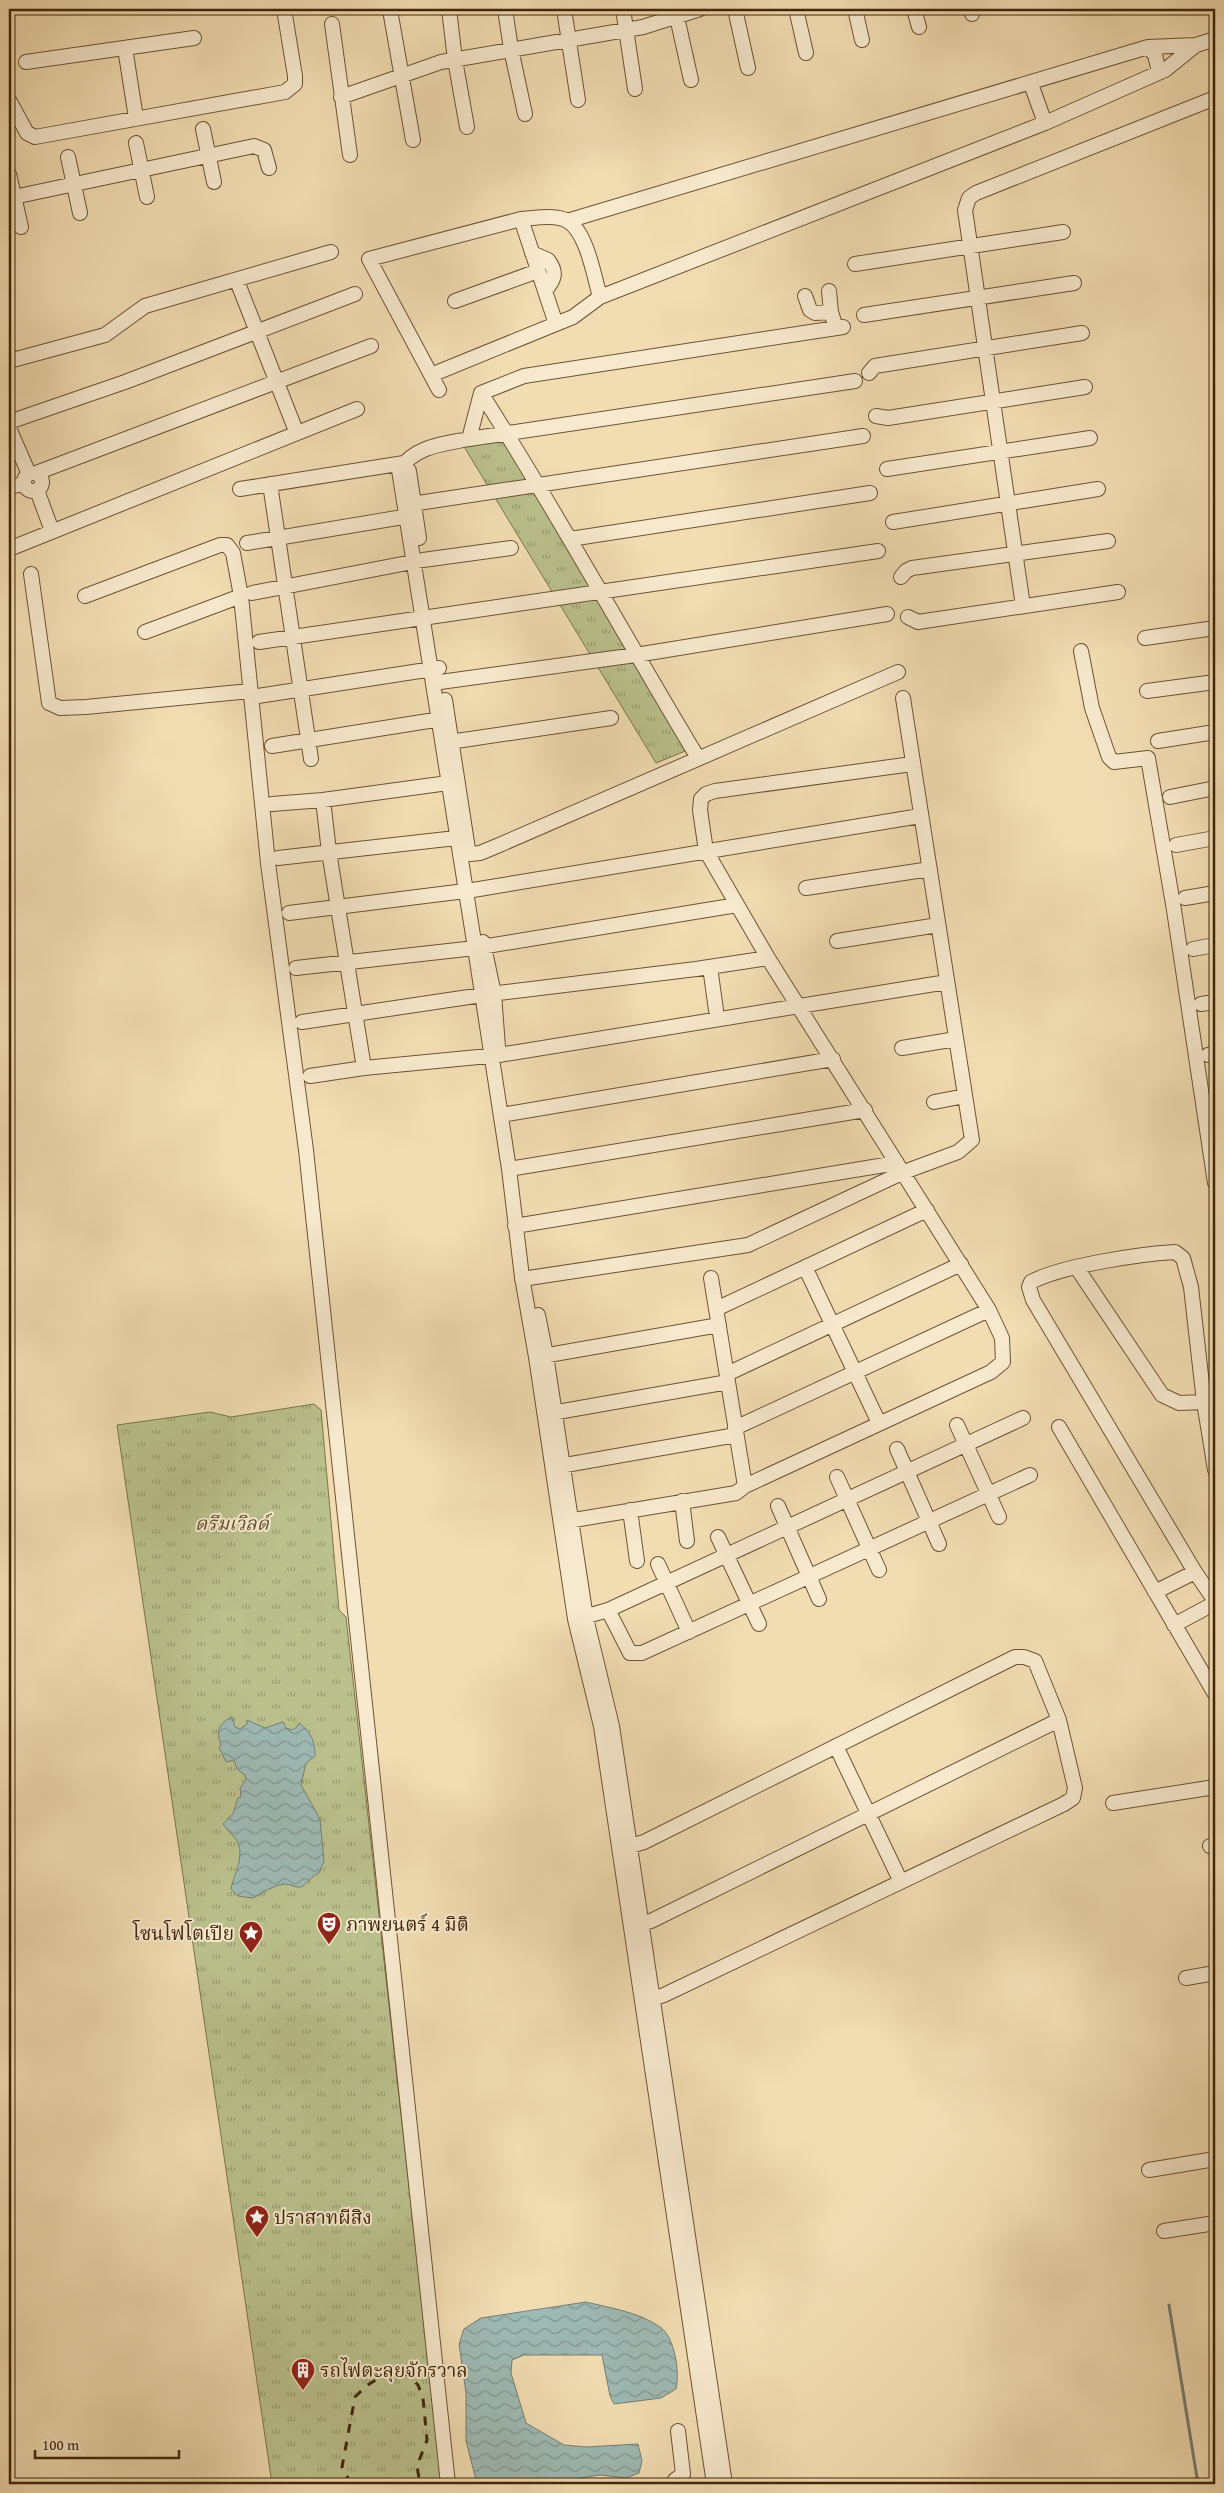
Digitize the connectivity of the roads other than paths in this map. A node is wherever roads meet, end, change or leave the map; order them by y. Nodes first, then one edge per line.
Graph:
1 (284, 9) edge
2 (449, 9) edge
3 (505, 9) edge
4 (564, 9) edge
5 (623, 9) edge
6 (700, 9) edge
7 (735, 9) edge
8 (796, 9) edge
9 (855, 9) edge
10 (914, 9) edge
11 (390, 10) dead end
12 (677, 17) junction
13 (332, 24) dead end
14 (919, 27) dead end
15 (625, 31) junction
16 (194, 38) dead end
17 (1215, 39) edge
18 (568, 40) junction
19 (862, 40) dead end
20 (1196, 45) junction
21 (125, 48) junction
22 (1148, 48) junction
23 (511, 49) junction
24 (806, 54) dead end
25 (455, 60) junction
26 (26, 62) dead end
27 (748, 68) dead end
28 (1159, 72) junction
29 (400, 76) junction
30 (691, 80) dead end
31 (1031, 84) junction
32 (635, 89) dead end
33 (341, 97) junction
34 (1215, 98) edge
35 (9, 100) edge
36 (578, 100) dead end
37 (525, 114) dead end
38 (136, 118) junction
39 (1045, 123) junction
40 (467, 127) dead end
41 (203, 129) dead end
42 (413, 140) dead end
43 (136, 143) dead end
44 (350, 155) dead end
45 (68, 157) dead end
46 (209, 157) junction
47 (269, 168) dead end
48 (142, 170) junction
49 (9, 174) edge
50 (214, 182) dead end
51 (74, 184) junction
52 (147, 197) dead end
53 (11, 198) edge
54 (80, 213) dead end
55 (521, 219) junction
56 (567, 221) junction
57 (21, 227) dead end
58 (1063, 232) dead end
59 (970, 247) junction
60 (331, 252) dead end
61 (532, 253) junction
62 (856, 264) dead end
63 (538, 271) junction
64 (237, 280) junction
65 (1074, 283) dead end
66 (544, 291) junction
67 (829, 291) dead end
68 (355, 294) dead end
69 (600, 296) junction
70 (805, 296) dead end
71 (978, 299) junction
72 (455, 301) dead end
73 (832, 312) junction
74 (864, 315) dead end
75 (556, 324) junction
76 (257, 331) junction
77 (1082, 333) dead end
78 (371, 346) dead end
79 (985, 348) junction
80 (9, 361) edge
81 (870, 373) dead end
82 (431, 376) junction
83 (855, 381) dead end
84 (276, 382) junction
85 (1085, 387) dead end
86 (439, 390) dead end
87 (481, 393) junction
88 (993, 399) junction
89 (357, 409) dead end
90 (876, 416) dead end
91 (9, 422) edge
92 (9, 428) edge
93 (296, 431) junction
94 (508, 435) junction
95 (862, 436) dead end
96 (1090, 438) dead end
97 (469, 439) junction
98 (1001, 453) junction
99 (404, 463) junction
100 (887, 469) dead end
101 (31, 480) junction
102 (270, 484) junction
103 (537, 486) junction
104 (9, 487) edge
105 (240, 488) dead end
106 (1098, 489) dead end
107 (870, 493) dead end
108 (1008, 505) junction
109 (410, 510) junction
110 (892, 522) dead end
111 (52, 531) junction
112 (278, 538) junction
113 (570, 539) junction
114 (1108, 541) dead end
115 (247, 542) dead end
116 (511, 548) dead end
117 (9, 549) edge
118 (878, 551) dead end
119 (1015, 554) junction
120 (419, 562) junction
121 (31, 574) dead end
122 (901, 577) dead end
123 (286, 588) junction
124 (1118, 592) dead end
125 (603, 593) junction
126 (247, 594) junction
127 (85, 596) dead end
128 (1023, 606) junction
129 (887, 614) dead end
130 (908, 617) dead end
131 (427, 618) junction
132 (1215, 628) edge
133 (144, 632) dead end
134 (1145, 638) dead end
135 (294, 639) junction
136 (259, 642) dead end
137 (1081, 651) dead end
138 (636, 654) junction
139 (898, 672) dead end
140 (437, 676) junction
141 (1215, 682) edge
142 (301, 690) junction
143 (1147, 691) dead end
144 (254, 694) junction
145 (903, 698) dead end
146 (611, 718) dead end
147 (443, 719) junction
148 (1215, 732) edge
149 (309, 740) junction
150 (1158, 741) dead end
151 (447, 743) junction
152 (272, 746) dead end
153 (698, 758) junction
154 (311, 759) dead end
155 (912, 764) junction
156 (448, 783) junction
157 (1215, 788) edge
158 (1170, 796) dead end
159 (323, 800) junction
160 (272, 804) dead end
161 (920, 816) junction
162 (456, 838) junction
163 (1215, 838) edge
164 (1176, 844) dead end
165 (706, 851) junction
166 (329, 852) junction
167 (464, 854) junction
168 (278, 858) dead end
169 (930, 869) junction
170 (806, 888) dead end
171 (470, 891) junction
172 (1215, 893) edge
173 (1185, 898) dead end
174 (737, 905) junction
175 (338, 907) junction
176 (289, 913) dead end
177 (938, 925) junction
178 (836, 941) dead end
179 (1215, 945) edge
180 (480, 947) junction
181 (1193, 949) dead end
182 (768, 958) junction
183 (347, 963) junction
184 (710, 967) junction
185 (296, 968) dead end
186 (947, 982) junction
187 (488, 994) junction
188 (1215, 1002) edge
189 (1201, 1004) dead end
190 (800, 1006) junction
191 (716, 1010) dead end
192 (356, 1015) junction
193 (302, 1022) dead end
194 (956, 1039) junction
195 (902, 1048) dead end
196 (495, 1056) junction
197 (833, 1059) junction
198 (364, 1068) junction
199 (310, 1076) dead end
200 (965, 1096) junction
201 (934, 1102) dead end
202 (865, 1110) junction
203 (504, 1114) junction
204 (901, 1167) junction
205 (512, 1169) junction
206 (1215, 1182) edge
207 (927, 1210) junction
208 (520, 1225) junction
209 (961, 1264) junction
210 (806, 1267) junction
211 (1077, 1268) junction
212 (522, 1278) junction
213 (711, 1278) dead end
214 (716, 1309) junction
215 (989, 1310) junction
216 (719, 1325) junction
217 (833, 1325) junction
218 (541, 1356) junction
219 (855, 1372) junction
220 (728, 1378) junction
221 (1204, 1402) junction
222 (550, 1413) junction
223 (1023, 1418) dead end
224 (879, 1423) junction
225 (957, 1425) dead end
226 (1060, 1427) dead end
227 (736, 1432) junction
228 (966, 1444) junction
229 (898, 1449) dead end
230 (558, 1467) junction
231 (1215, 1470) edge
232 (906, 1471) junction
233 (1030, 1475) dead end
234 (837, 1477) dead end
235 (745, 1486) junction
236 (989, 1494) junction
237 (846, 1499) junction
238 (682, 1501) junction
239 (778, 1506) dead end
240 (630, 1510) junction
241 (999, 1517) dead end
242 (566, 1521) junction
243 (929, 1521) junction
244 (786, 1526) junction
245 (718, 1537) dead end
246 (687, 1540) dead end
247 (939, 1544) dead end
248 (870, 1549) junction
249 (727, 1554) junction
250 (637, 1561) dead end
251 (658, 1564) dead end
252 (880, 1570) dead end
253 (1195, 1572) junction
254 (809, 1576) junction
255 (666, 1583) junction
256 (1155, 1592) junction
257 (819, 1599) dead end
258 (1215, 1602) edge
259 (750, 1604) junction
260 (608, 1610) junction
261 (581, 1618) junction
262 (759, 1624) dead end
263 (1174, 1625) junction
264 (689, 1632) junction
265 (1215, 1694) edge
266 (1060, 1720) junction
267 (836, 1746) junction
268 (1215, 1787) edge
269 (1113, 1804) dead end
270 (868, 1813) junction
271 (624, 1848) junction
272 (901, 1882) junction
273 (635, 1925) junction
274 (1215, 1973) edge
275 (1186, 1978) dead end
276 (647, 2001) junction
277 (1215, 2159) edge
278 (1149, 2170) dead end
279 (1215, 2223) edge
280 (1164, 2231) dead end
281 (678, 2431) dead end
282 (712, 2436) junction
283 (448, 2484) edge
284 (675, 2484) edge
285 (714, 2484) edge
286 (725, 2484) edge

1 - 38 street
2 - 25 street
3 - 23 street
4 - 18 street
5 - 15 street
6 - 12 street
7 - 27 street
8 - 24 street
9 - 19 street
10 - 14 street
11 - 29 street
12 - 15 street
12 - 30 street
13 - 33 street
15 - 18 street
15 - 32 street
16 - 21 street
17 - 20 street
18 - 23 street
18 - 36 street
20 - 22 street
20 - 28 street
21 - 26 street
21 - 38 street
22 - 28 street
22 - 31 street
23 - 25 street
23 - 37 street
25 - 29 street
25 - 40 street
28 - 39 street
29 - 33 street
29 - 42 street
31 - 39 street
31 - 56 street
33 - 44 street
34 - 59 street
35 - 38 street
39 - 69 street
41 - 46 street
43 - 48 street
45 - 51 street
46 - 47 street
46 - 48 street
46 - 50 street
48 - 51 street
48 - 52 street
49 - 53 street
51 - 53 street
51 - 54 street
53 - 57 street
55 - 56 street
55 - 61 street
55 - 82 street
56 - 69 street
58 - 59 street
59 - 62 street
59 - 71 street
60 - 64 street
61 - 63 street
61 - 66 street
63 - 66 street
63 - 72 street
64 - 76 street
64 - 80 street
65 - 71 street
66 - 75 street
67 - 73 street
68 - 76 street
69 - 75 street
70 - 73 street
71 - 74 street
71 - 79 street
73 - 87 street
75 - 82 street
76 - 84 street
76 - 91 street
77 - 79 street
78 - 84 street
79 - 81 street
79 - 88 street
82 - 86 street
83 - 94 street
84 - 93 street
84 - 101 street
85 - 88 street
87 - 94 street
87 - 97 street
88 - 90 street
88 - 98 street
89 - 93 street
92 - 101 street
93 - 111 street
94 - 97 street
94 - 103 street
95 - 103 street
96 - 98 street
97 - 99 street
98 - 100 street
98 - 108 street
99 - 102 street
99 - 109 street
101 - 104 street
101 - 111 street
102 - 105 street
102 - 112 street
103 - 109 street
103 - 113 street
106 - 108 street
107 - 113 street
108 - 110 street
108 - 119 street
109 - 112 street
109 - 120 street
111 - 117 street
112 - 115 street
112 - 123 street
113 - 125 street
114 - 119 street
116 - 120 street
118 - 125 street
119 - 122 street
119 - 128 street
120 - 123 street
120 - 131 street
121 - 144 street
123 - 126 street
123 - 135 street
124 - 128 street
125 - 131 street
125 - 138 street
126 - 127 street
126 - 133 street
126 - 144 street
128 - 130 street
129 - 138 street
131 - 135 street
131 - 140 street
132 - 134 street
135 - 136 street
135 - 142 street
137 - 206 street
138 - 140 street
138 - 153 street
139 - 153 street
140 - 142 street
140 - 147 street
141 - 143 street
142 - 144 street
142 - 149 street
144 - 283 street
145 - 155 street
146 - 151 street
147 - 149 street
147 - 151 street
148 - 150 street
149 - 152 street
149 - 154 street
151 - 156 street
151 - 167 street
153 - 167 street
155 - 161 street
155 - 165 street
156 - 159 street
156 - 162 street
157 - 158 street
159 - 160 street
159 - 166 street
161 - 165 street
161 - 169 street
162 - 166 street
162 - 167 street
163 - 164 street
165 - 171 street
165 - 174 street
166 - 168 street
166 - 175 street
167 - 171 street
169 - 170 street
169 - 177 street
171 - 175 street
171 - 180 street
172 - 173 street
174 - 180 street
174 - 182 street
175 - 176 street
175 - 183 street
177 - 178 street
177 - 186 street
179 - 181 street
180 - 183 street
180 - 187 street
182 - 184 street
182 - 190 street
183 - 185 street
183 - 192 street
184 - 187 street
184 - 191 street
186 - 190 street
186 - 194 street
187 - 192 street
187 - 196 street
188 - 189 street
190 - 196 street
190 - 197 street
192 - 193 street
192 - 198 street
194 - 195 street
194 - 200 street
196 - 198 street
196 - 203 street
197 - 202 street
197 - 203 street
198 - 199 street
200 - 201 street
200 - 204 street
202 - 204 street
202 - 205 street
203 - 205 street
204 - 207 street
204 - 208 street
204 - 212 street
205 - 208 street
207 - 209 street
207 - 210 street
208 - 212 street
209 - 215 street
209 - 217 street
210 - 214 street
210 - 217 street
211 - 221 street
211 - 221 street
211 - 253 street
212 - 218 street
213 - 214 street
214 - 216 street
215 - 219 street
215 - 224 street
216 - 218 street
216 - 220 street
217 - 219 street
217 - 220 street
218 - 222 street
219 - 224 street
219 - 227 street
220 - 222 street
220 - 227 street
221 - 231 street
222 - 230 street
223 - 228 street
224 - 235 street
225 - 228 street
226 - 256 street
227 - 230 street
227 - 235 street
228 - 232 street
228 - 236 street
229 - 232 street
230 - 242 street
232 - 237 street
232 - 243 street
233 - 236 street
234 - 237 street
235 - 238 street
236 - 241 street
236 - 243 street
237 - 244 street
237 - 248 street
238 - 240 street
238 - 246 street
239 - 244 street
240 - 242 street
240 - 250 street
242 - 261 street
243 - 247 street
243 - 248 street
244 - 249 street
244 - 254 street
245 - 249 street
248 - 252 street
248 - 254 street
249 - 255 street
249 - 259 street
251 - 255 street
253 - 256 street
253 - 258 street
254 - 257 street
254 - 259 street
255 - 260 street
255 - 264 street
256 - 263 street
258 - 263 street
259 - 262 street
259 - 264 street
260 - 261 street
260 - 264 street
261 - 271 street
263 - 265 street
266 - 267 street
266 - 270 street
266 - 272 street
267 - 270 street
267 - 271 street
268 - 269 street
270 - 272 street
270 - 273 street
271 - 273 street
272 - 276 street
273 - 276 street
274 - 275 street
276 - 282 street
277 - 278 street
279 - 280 street
281 - 284 street
282 - 285 street
282 - 286 street

